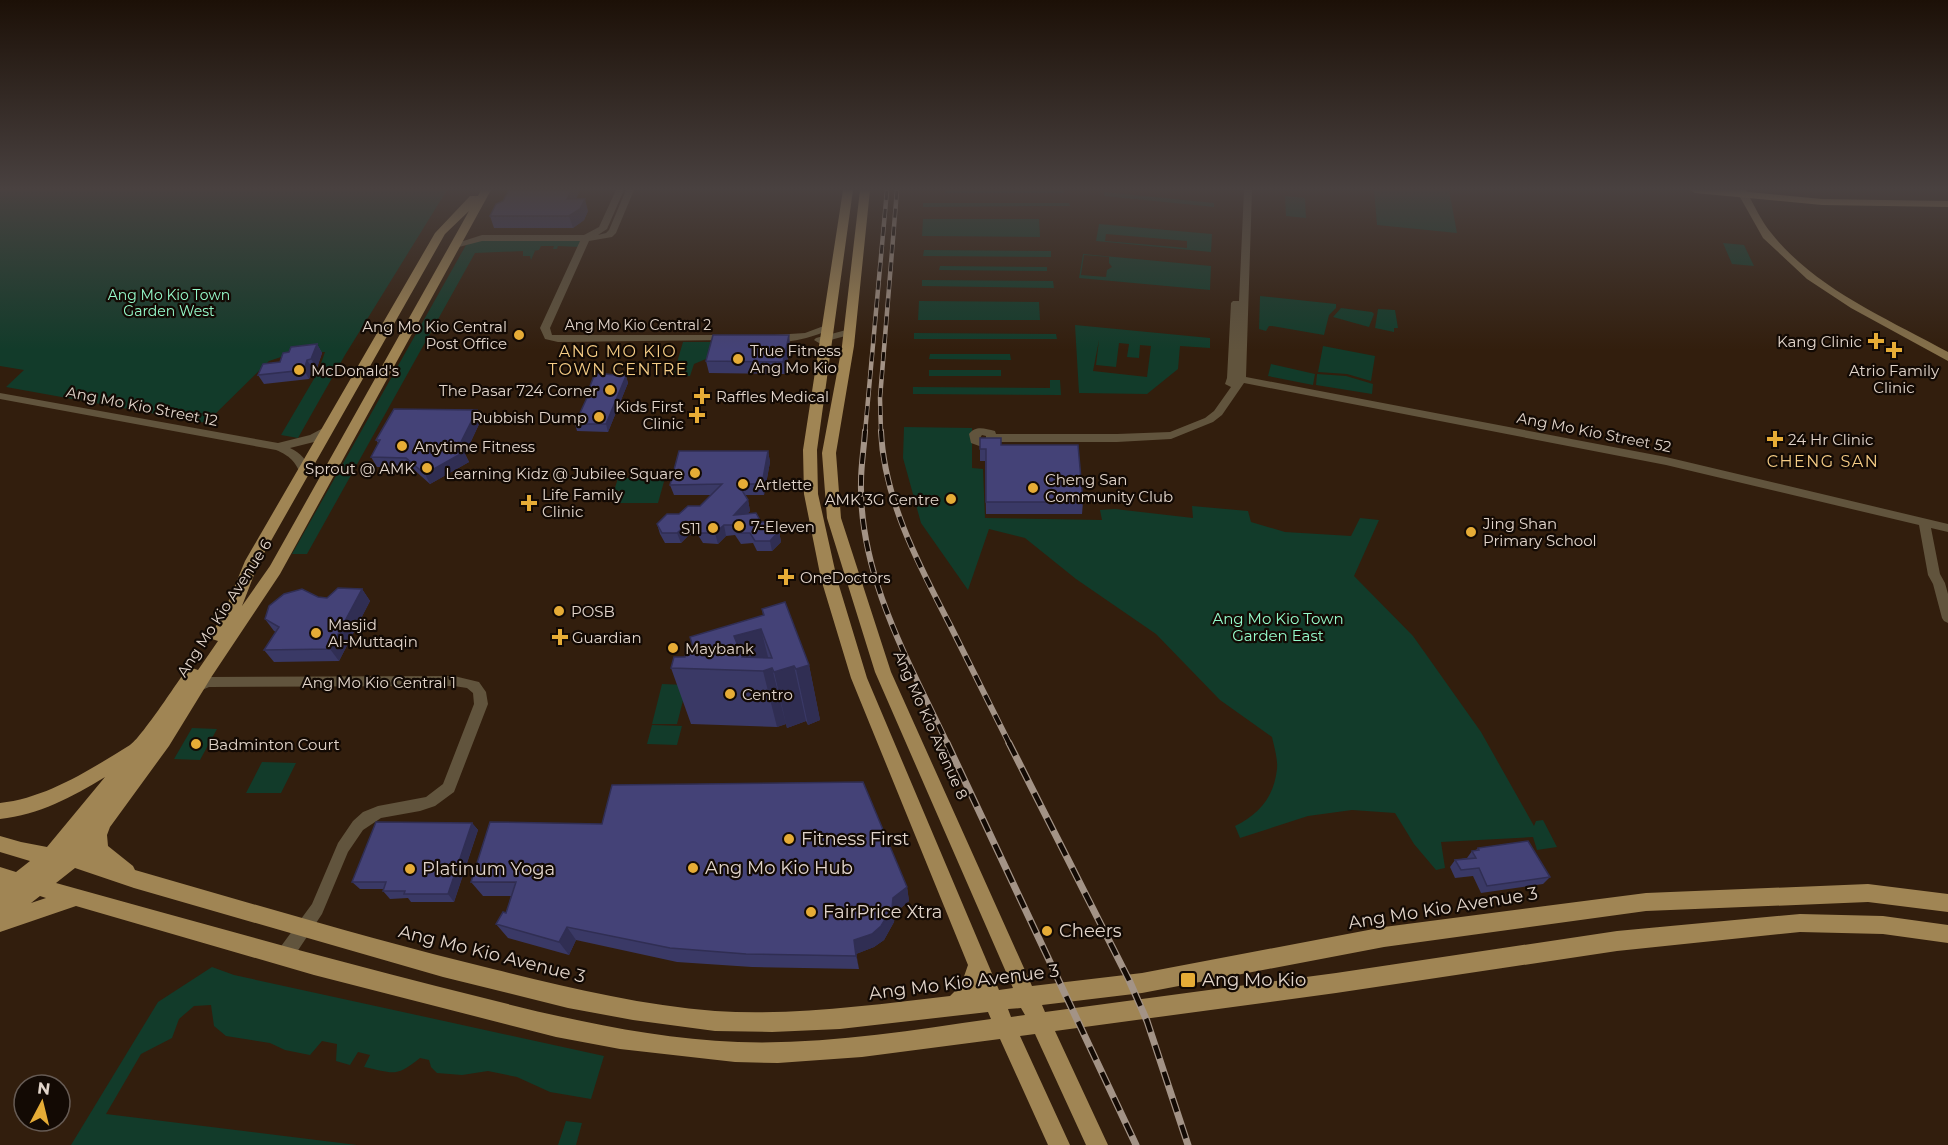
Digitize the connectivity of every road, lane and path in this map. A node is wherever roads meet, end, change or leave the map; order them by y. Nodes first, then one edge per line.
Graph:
1 (434, 243) edge
2 (461, 243) edge
3 (585, 243) edge
4 (841, 243) edge
5 (859, 243) edge
6 (1239, 243) edge
7 (1245, 243) edge
8 (1774, 243) edge
9 (1785, 243) edge
10 (455, 245) joint
11 (837, 273) junction
12 (856, 273) junction
13 (850, 332) junction
14 (828, 333) junction
15 (741, 339) edge
16 (766, 339) edge
17 (1948, 350) edge
18 (1948, 357) edge
19 (1237, 379) junction
20 (0, 396) edge
21 (329, 429) junction
22 (992, 436) edge
23 (278, 447) junction
24 (305, 472) junction
25 (1927, 523) junction
26 (1948, 528) edge
27 (1948, 618) edge
28 (203, 680) junction
29 (140, 746) junction
30 (0, 811) edge
31 (103, 823) junction
32 (0, 844) edge
33 (50, 856) junction
34 (71, 860) junction
35 (9, 878) edge
36 (134, 879) junction
37 (37, 888) junction
38 (0, 896) edge
39 (74, 898) junction
40 (1948, 903) edge
41 (0, 915) edge
42 (0, 923) edge
43 (306, 927) junction
44 (1948, 934) edge
45 (285, 955) junction
46 (978, 963) junction
47 (1026, 996) junction
48 (993, 1000) junction
49 (954, 1006) junction
50 (1039, 1023) junction
51 (1006, 1029) junction
52 (1059, 1145) edge
53 (1097, 1145) edge

1 - 21 main road, Ang Mo Kio Avenue 6
2 - 10 street
3 - 15 street, Ang Mo Kio Central 2
4 - 11 main road
5 - 12 main road, Ang Mo Kio Avenue 8
6 - 19 street
7 - 19 street
8 - 18 main road
9 - 17 main road
10 - 28 main road, Ang Mo Kio Avenue 6
11 - 12 main road
11 - 14 main road
12 - 13 main road, Ang Mo Kio Avenue 8
13 - 14 street
13 - 47 main road, Ang Mo Kio Avenue 8
14 - 16 street
14 - 46 main road
19 - 22 street
19 - 25 street, Ang Mo Kio Street 52
20 - 23 street, Ang Mo Kio Street 12
21 - 23 street, Ang Mo Kio Street 12
21 - 24 main road, Ang Mo Kio Avenue 6
23 - 24 street, Ang Mo Kio Street 12
24 - 29 main road, Ang Mo Kio Avenue 6
25 - 26 street, Ang Mo Kio Street 52
25 - 27 street
28 - 31 main road, Ang Mo Kio Avenue 6
28 - 43 street, Ang Mo Kio Central 1
29 - 30 main road
29 - 33 main road, Ang Mo Kio Avenue 6
31 - 34 main road, Ang Mo Kio Avenue 6
31 - 36 main road
32 - 33 main road, Ang Mo Kio Avenue 3
33 - 34 main road, Ang Mo Kio Avenue 3
33 - 35 main road, Ang Mo Kio Avenue 6
34 - 36 main road, Ang Mo Kio Avenue 3
34 - 37 main road, Ang Mo Kio Avenue 6
35 - 37 main road
35 - 38 main road, Ang Mo Kio Avenue 6
36 - 43 main road, Ang Mo Kio Avenue 3
37 - 39 main road
37 - 41 main road, Ang Mo Kio Avenue 6
39 - 42 main road
39 - 45 main road
40 - 47 main road, Ang Mo Kio Avenue 3
43 - 45 street, Ang Mo Kio Central 1
43 - 49 main road, Ang Mo Kio Avenue 3
44 - 50 main road
45 - 51 main road
46 - 48 main road
46 - 49 main road
47 - 48 main road, Ang Mo Kio Avenue 3
47 - 50 main road, Ang Mo Kio Avenue 8
48 - 49 main road, Ang Mo Kio Avenue 3
48 - 51 main road
50 - 51 main road
50 - 53 main road, Ang Mo Kio Avenue 8
51 - 52 main road

